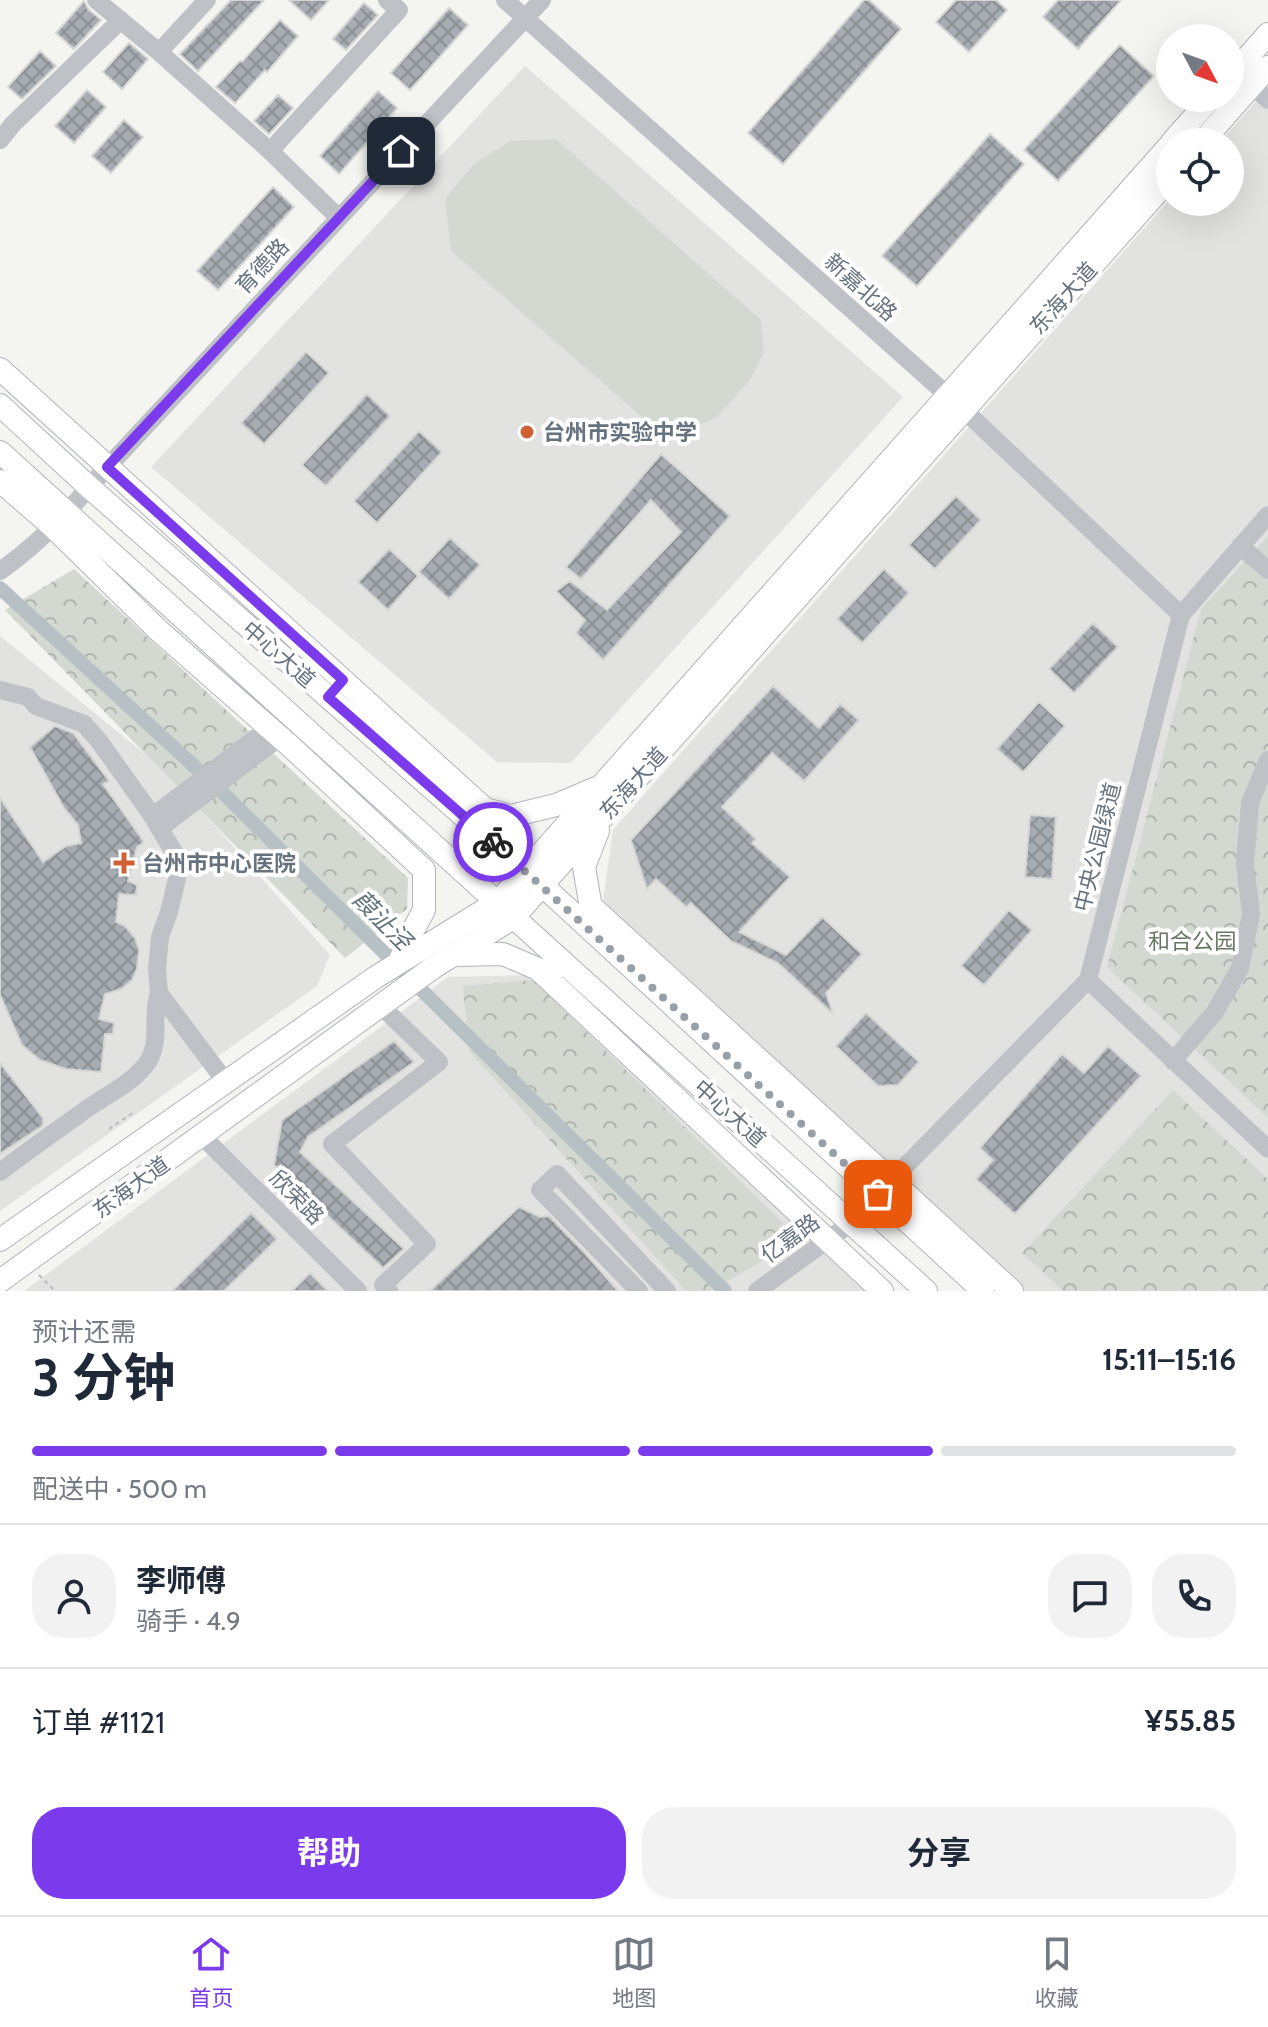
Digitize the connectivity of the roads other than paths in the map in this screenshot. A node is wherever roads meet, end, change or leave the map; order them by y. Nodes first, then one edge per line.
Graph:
1 (96, 0) edge
2 (207, 0) edge
3 (387, 0) edge
4 (505, 0) edge
5 (542, 0) edge
6 (524, 19) junction
7 (121, 20) junction
8 (1268, 34) edge
9 (159, 52) junction
10 (1244, 61) edge
11 (1268, 67) edge
12 (1260, 92) edge
13 (1199, 112) edge
14 (7, 118) edge
15 (1184, 128) edge
16 (1218, 128) edge
17 (0, 140) edge
18 (270, 151) junction
19 (1156, 161) edge
20 (1156, 193) edge
21 (339, 218) junction
22 (0, 369) edge
23 (955, 403) junction
24 (0, 405) edge
25 (0, 452) edge
26 (107, 467) junction
27 (0, 481) edge
28 (89, 487) junction
29 (1268, 515) edge
30 (60, 520) junction
31 (1240, 546) junction
32 (7, 566) edge
33 (1268, 570) edge
34 (1181, 615) junction
35 (336, 689) junction
36 (0, 690) edge
37 (273, 699) junction
38 (274, 732) junction
39 (1268, 760) edge
40 (319, 774) junction
41 (420, 778) junction
42 (601, 786) junction
43 (611, 808) junction
44 (485, 809) junction
45 (156, 822) junction
46 (534, 878) junction
47 (591, 906) junction
48 (505, 910) junction
49 (598, 937) junction
50 (454, 955) junction
51 (399, 962) junction
52 (540, 971) junction
53 (1088, 980) junction
54 (159, 993) junction
55 (596, 993) junction
56 (381, 1006) junction
57 (1173, 1061) junction
58 (225, 1081) junction
59 (202, 1136) junction
60 (1268, 1149) edge
61 (0, 1172) edge
62 (884, 1187) junction
63 (851, 1223) junction
64 (0, 1240) edge
65 (827, 1241) junction
66 (0, 1281) edge
67 (663, 1290) edge
68 (358, 1291) edge
69 (389, 1291) edge
70 (639, 1291) edge
71 (757, 1291) edge
72 (882, 1291) edge
73 (926, 1291) edge
74 (983, 1291) edge
75 (1012, 1291) edge

1 - 7 street
2 - 9 street
3 - 18 street
4 - 6 street, 新嘉北路
5 - 6 street, 育德路
6 - 21 street, 育德路
6 - 23 street, 新嘉北路
7 - 9 street
7 - 14 street
8 - 10 main road
9 - 18 street
11 - 12 main road
12 - 16 main road
13 - 15 main road, 东海大道
14 - 17 street
18 - 21 street
19 - 23 main road, 东海大道
20 - 23 main road, 东海大道
21 - 26 street, 育德路
22 - 26 main road
23 - 34 street, 新嘉北路
23 - 42 main road, 东海大道
23 - 43 main road, 东海大道
24 - 28 main road, 中心大道
25 - 30 main road, 中心大道
26 - 28 street, 育德路
26 - 35 main road
27 - 30 main road
28 - 30 street, 育德路
28 - 35 main road, 中心大道
29 - 31 street, 中央公园绿道
30 - 32 street, 育德路
30 - 37 main road, 中心大道
30 - 38 main road
31 - 33 street
31 - 34 street, 中央公园绿道
34 - 53 street, 中央公园绿道
35 - 41 main road, 中心大道
35 - 44 main road
36 - 45 street
37 - 40 main road
37 - 48 main road, 中心大道
38 - 40 main road
38 - 45 street
39 - 57 street
40 - 51 main road
41 - 44 main road
41 - 46 main road, 中心大道
42 - 44 main road
42 - 46 main road, 东海大道
43 - 46 main road, 东海大道
43 - 47 main road
45 - 54 street
46 - 48 main road, 东海大道
46 - 49 main road, 中心大道
47 - 49 main road
47 - 62 main road
48 - 50 main road, 东海大道
48 - 51 main road, 东海大道
48 - 55 main road, 中心大道
49 - 62 main road, 中心大道
50 - 52 main road
50 - 56 main road, 东海大道
51 - 58 main road, 东海大道
52 - 55 main road
52 - 65 main road
53 - 57 street
53 - 62 street
54 - 58 street
54 - 61 street
55 - 63 main road, 中心大道
56 - 59 main road, 东海大道
56 - 69 street
57 - 60 street
58 - 64 main road, 东海大道
59 - 66 main road, 东海大道
59 - 68 street, 欣荣路
62 - 74 main road, 中心大道
62 - 75 main road
63 - 65 street, 亿嘉路
63 - 73 main road, 中心大道
65 - 71 street, 亿嘉路
65 - 72 main road
67 - 70 street

